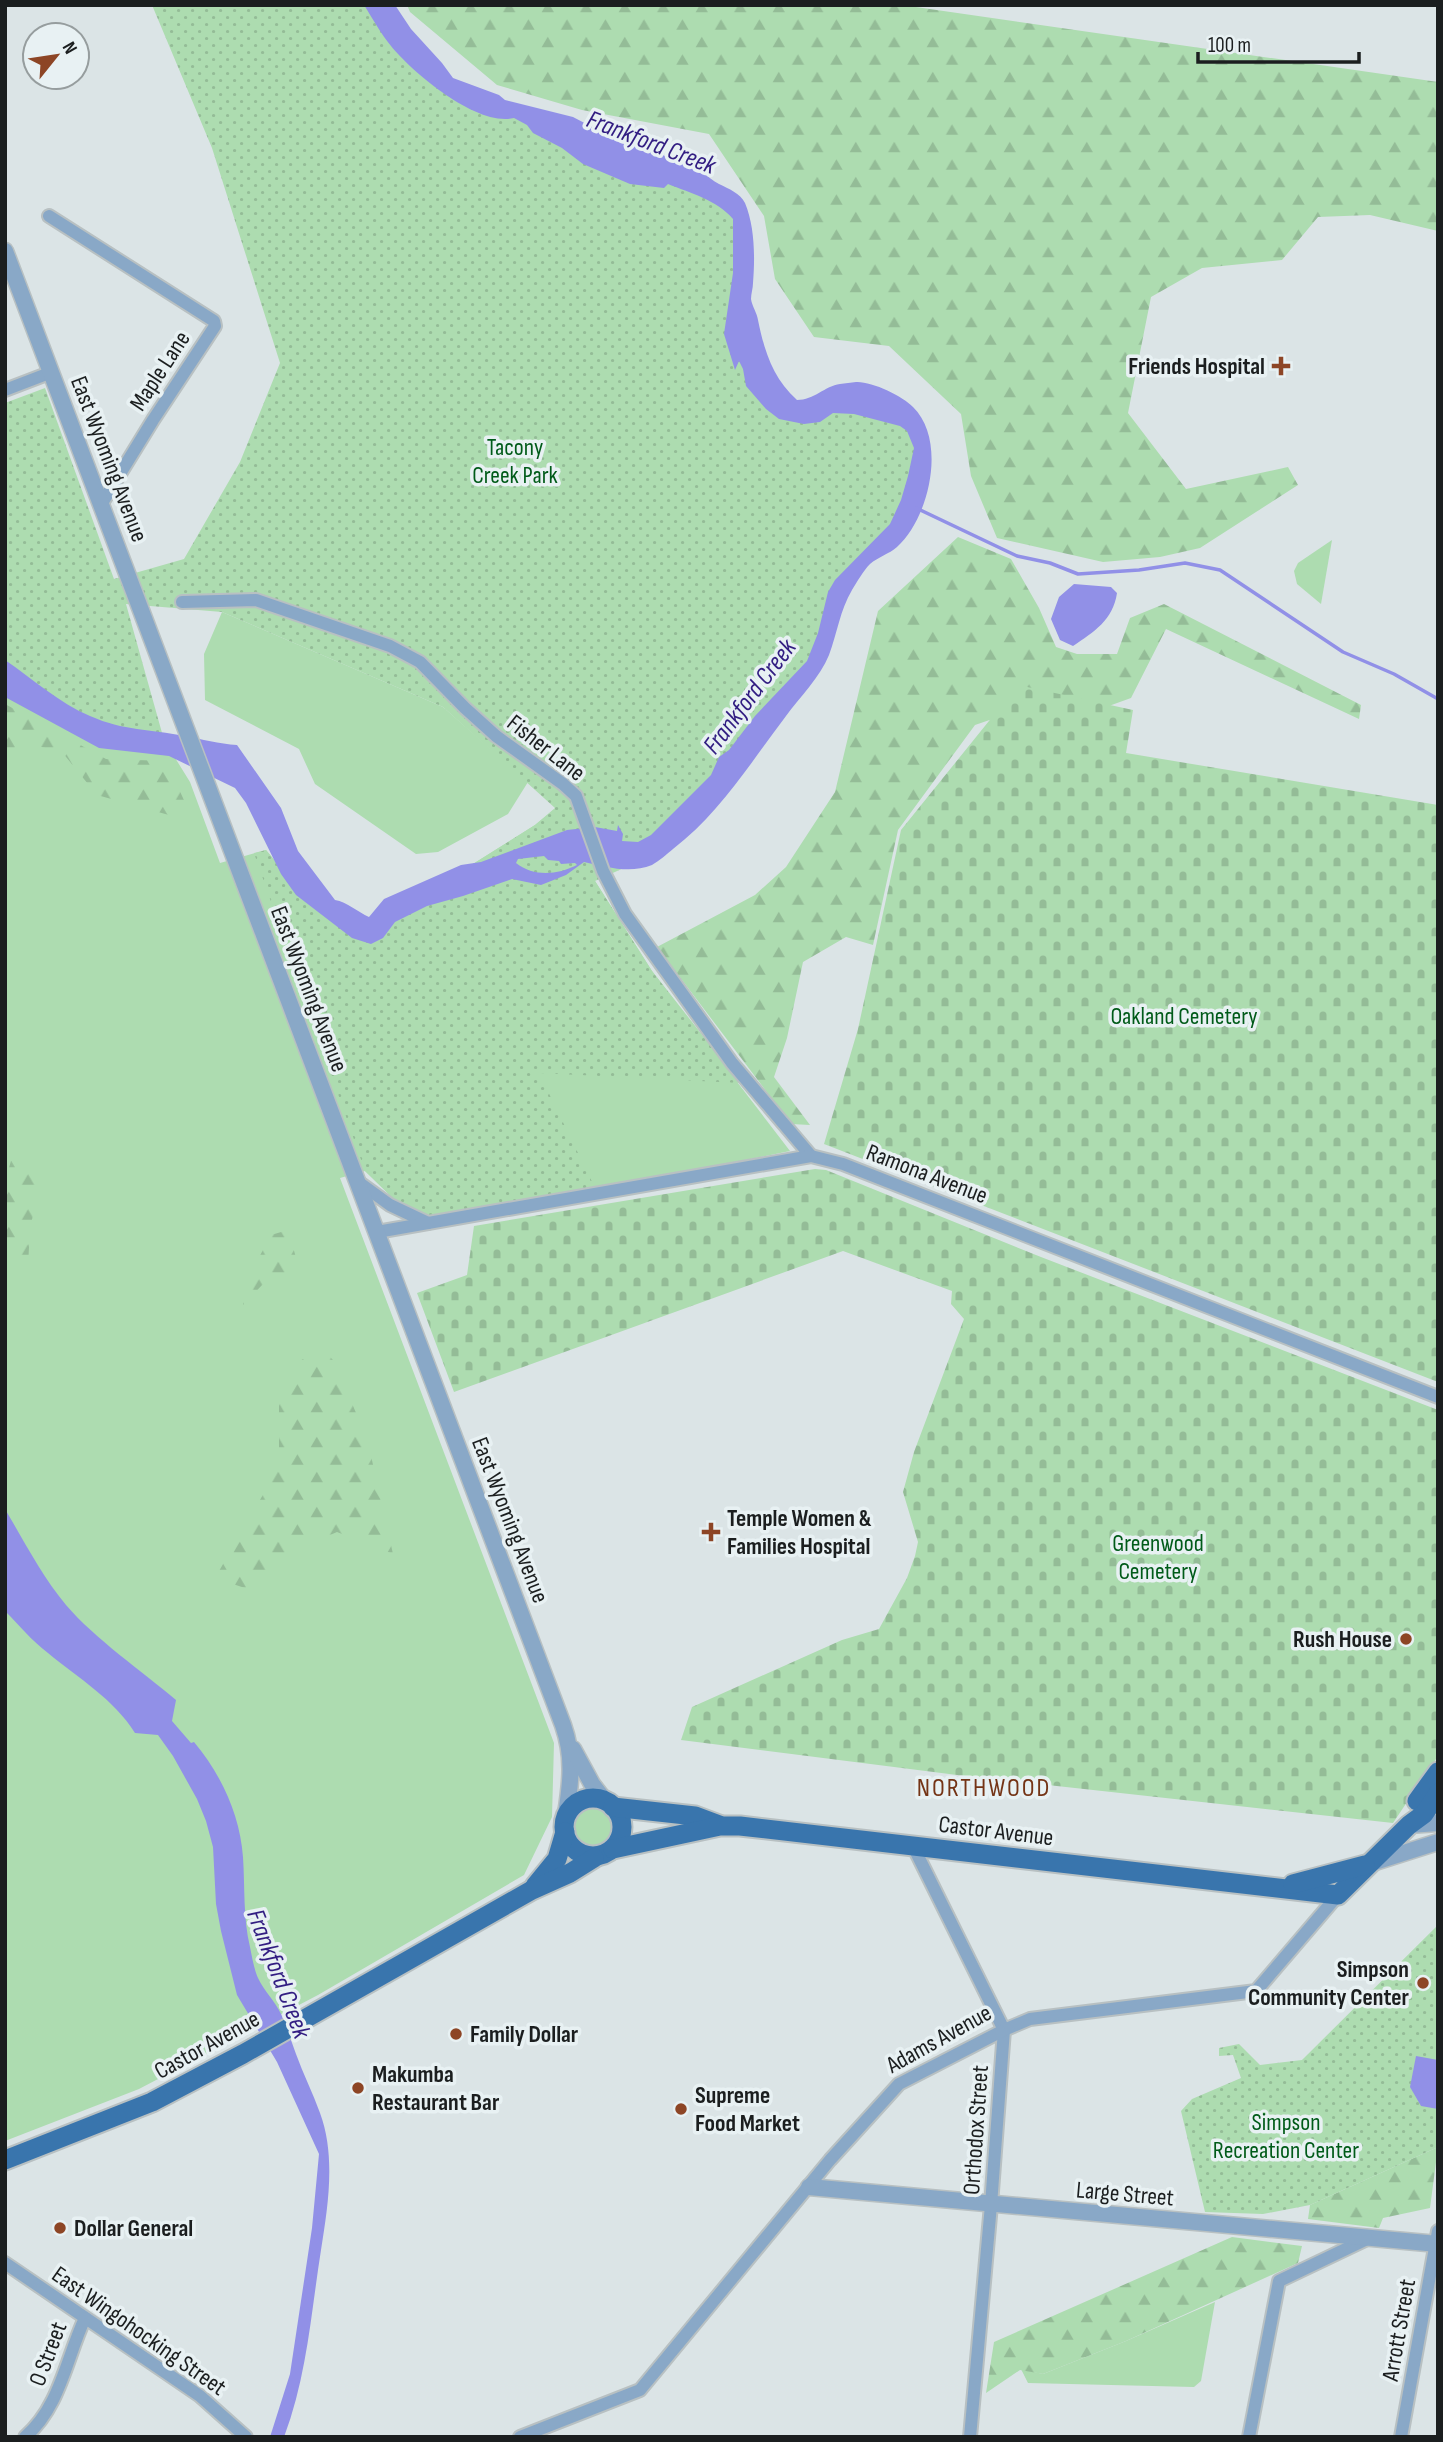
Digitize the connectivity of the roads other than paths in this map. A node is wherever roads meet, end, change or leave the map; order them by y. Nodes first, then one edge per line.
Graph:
1 (48, 216) dead end
2 (5, 251) edge
3 (11, 282) edge
4 (52, 372) junction
5 (5, 390) edge
6 (103, 503) junction
7 (182, 602) dead end
8 (811, 1156) junction
9 (357, 1181) junction
10 (428, 1223) junction
11 (377, 1232) junction
12 (1438, 1396) edge
13 (570, 1745) junction
14 (1438, 1772) edge
15 (1438, 1793) edge
16 (609, 1804) junction
17 (566, 1823) junction
18 (1438, 1823) edge
19 (1409, 1825) junction
20 (720, 1826) junction
21 (1438, 1842) edge
22 (913, 1846) junction
23 (613, 1849) junction
24 (594, 1858) junction
25 (1370, 1864) junction
26 (1268, 1886) junction
27 (532, 1890) junction
28 (1338, 1895) junction
29 (1004, 2030) junction
30 (5, 2160) edge
31 (809, 2187) junction
32 (991, 2205) junction
33 (1370, 2237) junction
34 (1437, 2239) edge
35 (5, 2263) edge
36 (85, 2318) junction
37 (524, 2436) edge
38 (25, 2437) edge
39 (246, 2437) edge
40 (970, 2437) edge
41 (1249, 2437) edge
42 (1401, 2437) edge

1 - 6 street, Maple Lane
2 - 3 street, East Wyoming Avenue
3 - 4 street, East Wyoming Avenue
4 - 5 street
4 - 6 street, East Wyoming Avenue
6 - 9 street, East Wyoming Avenue
7 - 8 street, Fisher Lane
8 - 10 street, Ramona Avenue
8 - 12 street, Ramona Avenue
9 - 10 street
9 - 11 street, East Wyoming Avenue
10 - 11 street, Ramona Avenue
11 - 13 street, East Wyoming Avenue
13 - 16 street, East Wyoming Avenue
13 - 17 street, East Wyoming Avenue
14 - 19 main road, Adams Avenue
15 - 19 main road, Adams Avenue
16 - 17 main road
16 - 20 main road, Castor Avenue
16 - 23 main road
17 - 24 main road
17 - 27 main road, Castor Avenue
18 - 19 street
19 - 25 main road, Adams Avenue
20 - 22 main road, Castor Avenue
20 - 23 main road, Castor Avenue
21 - 25 street, Castor Avenue
22 - 26 main road, Castor Avenue
22 - 29 street
23 - 24 main road
24 - 27 main road, Castor Avenue
25 - 26 main road, Castor Avenue
25 - 28 main road, Adams Avenue
26 - 28 main road, Castor Avenue
27 - 30 main road, Castor Avenue
28 - 29 street, Adams Avenue
29 - 31 street, Adams Avenue
29 - 32 street, Orthodox Street
31 - 32 street, Large Street
31 - 37 street, Adams Avenue
32 - 33 street, Large Street
32 - 40 street, Orthodox Street
33 - 34 street, Large Street
33 - 41 street
34 - 42 street, Arrott Street
35 - 36 street, East Wingohocking Street
36 - 38 street, O Street
36 - 39 street, East Wingohocking Street

